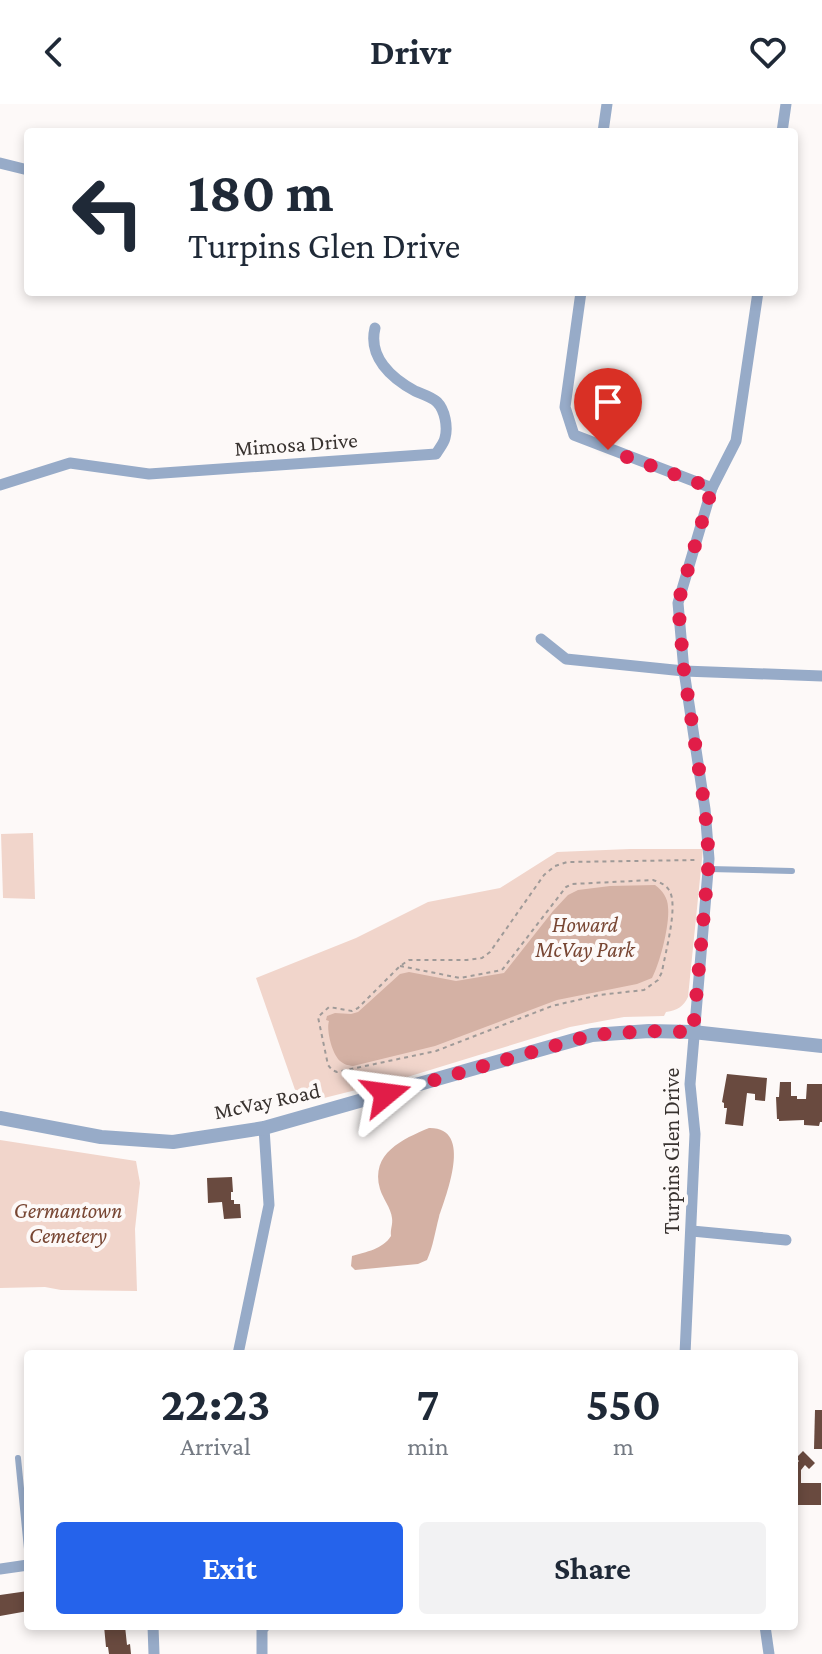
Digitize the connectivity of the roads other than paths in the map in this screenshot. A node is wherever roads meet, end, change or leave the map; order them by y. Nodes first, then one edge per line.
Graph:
1 (607, 104) edge
2 (786, 104) edge
3 (604, 128) edge
4 (783, 128) edge
5 (0, 163) edge
6 (24, 169) edge
7 (580, 296) edge
8 (757, 296) edge
9 (375, 328) dead end
10 (0, 485) edge
11 (712, 488) junction
12 (541, 639) dead end
13 (684, 671) junction
14 (822, 676) edge
15 (709, 864) junction
16 (792, 871) dead end
17 (693, 1032) junction
18 (822, 1046) edge
19 (0, 1118) edge
20 (264, 1128) junction
21 (692, 1231) junction
22 (786, 1240) dead end
23 (239, 1350) edge
24 (685, 1350) edge
25 (18, 1458) dead end
26 (24, 1520) edge
27 (24, 1563) edge
28 (0, 1569) edge
29 (153, 1630) edge
30 (262, 1630) edge
31 (766, 1630) edge
32 (154, 1654) edge
33 (262, 1654) edge
34 (769, 1654) edge

1 - 3 street
2 - 4 street
5 - 6 street
7 - 11 street
8 - 11 street, Turpins Glen Drive
9 - 10 street, Mimosa Drive
11 - 13 street, Turpins Glen Drive
12 - 13 street
13 - 14 street
13 - 15 street, Turpins Glen Drive
15 - 16 lane
15 - 17 street, Turpins Glen Drive
17 - 18 street, McVay Road
17 - 20 street, McVay Road
17 - 21 street, Turpins Glen Drive
19 - 20 street, McVay Road
20 - 23 street
21 - 22 street
21 - 24 street, Turpins Glen Drive
25 - 26 lane
27 - 28 street
29 - 32 street
30 - 33 street
31 - 34 street

